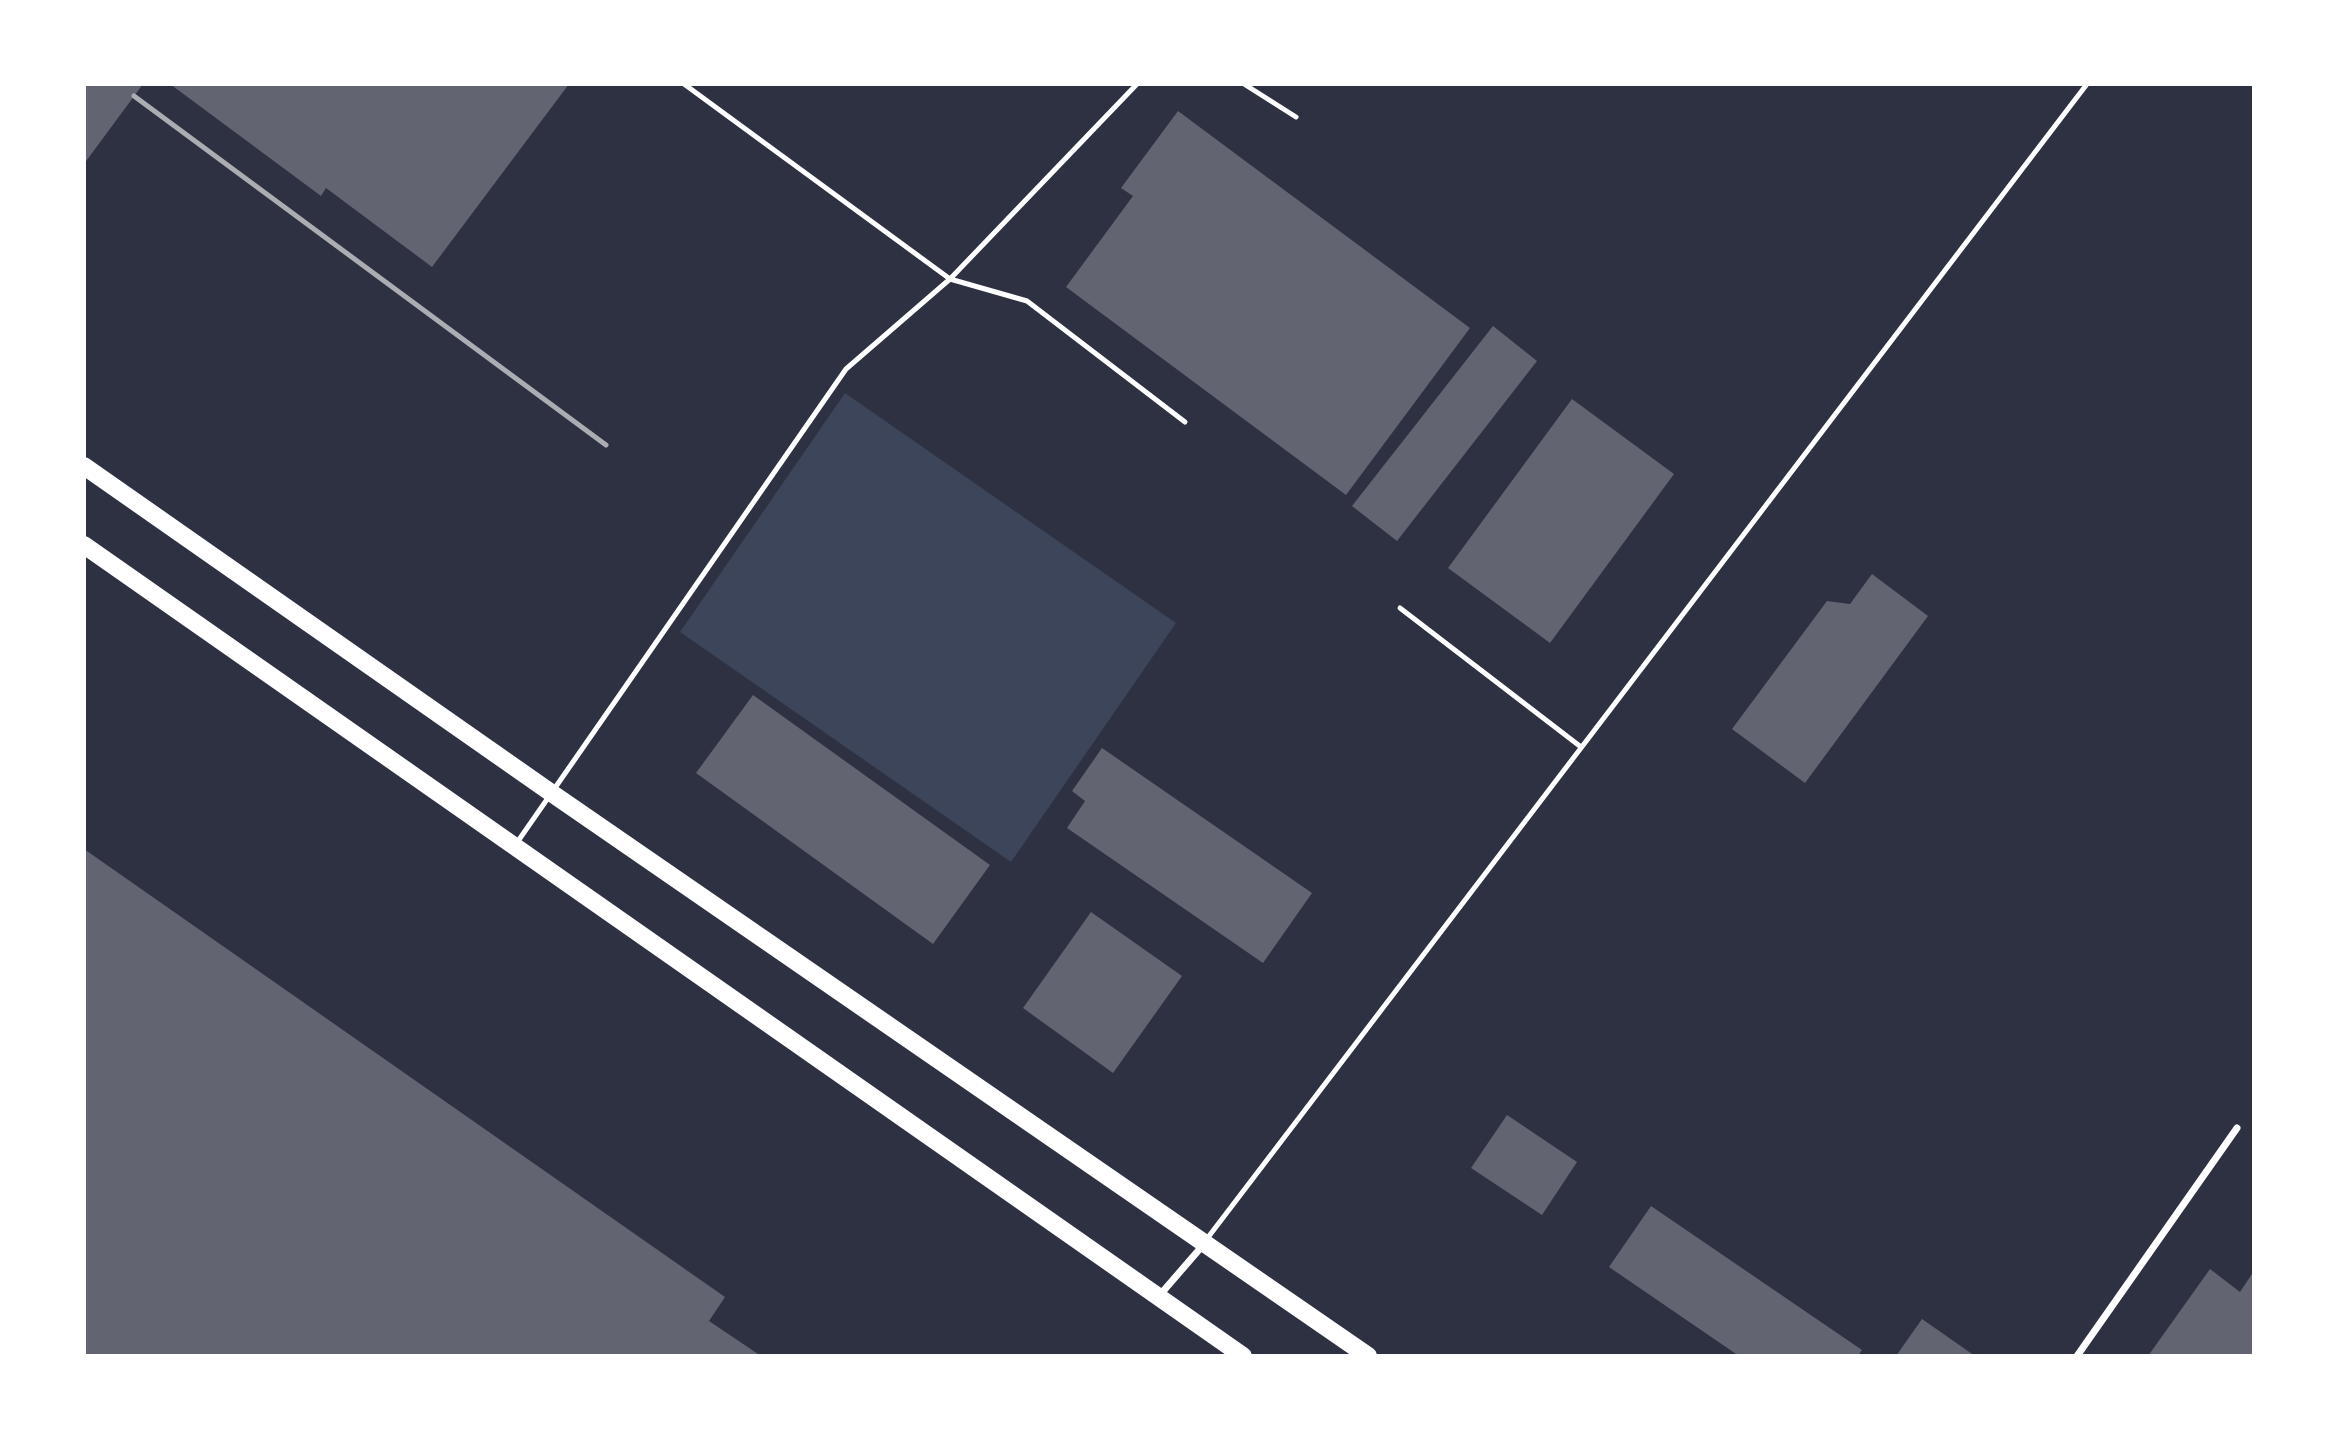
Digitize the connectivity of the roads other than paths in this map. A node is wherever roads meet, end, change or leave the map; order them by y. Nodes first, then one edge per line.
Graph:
1 (1137, 84) edge
2 (1244, 84) edge
3 (2087, 84) edge
4 (686, 85) edge
5 (1296, 117) dead end
6 (950, 279) junction
7 (1185, 422) dead end
8 (84, 466) edge
9 (84, 545) edge
10 (1400, 608) dead end
11 (1581, 747) junction
12 (550, 792) junction
13 (514, 846) junction
14 (2238, 1128) dead end
15 (1204, 1243) junction
16 (1158, 1297) junction
17 (1243, 1356) edge
18 (1368, 1356) edge
19 (2077, 1356) edge

1 - 6 lane
2 - 5 lane
3 - 11 lane
4 - 6 lane
6 - 7 lane
6 - 12 lane
8 - 12 main road
9 - 13 main road
10 - 11 lane
11 - 15 lane
12 - 13 lane
12 - 15 main road
13 - 16 main road
14 - 19 street
15 - 16 street
15 - 18 main road
16 - 17 main road

